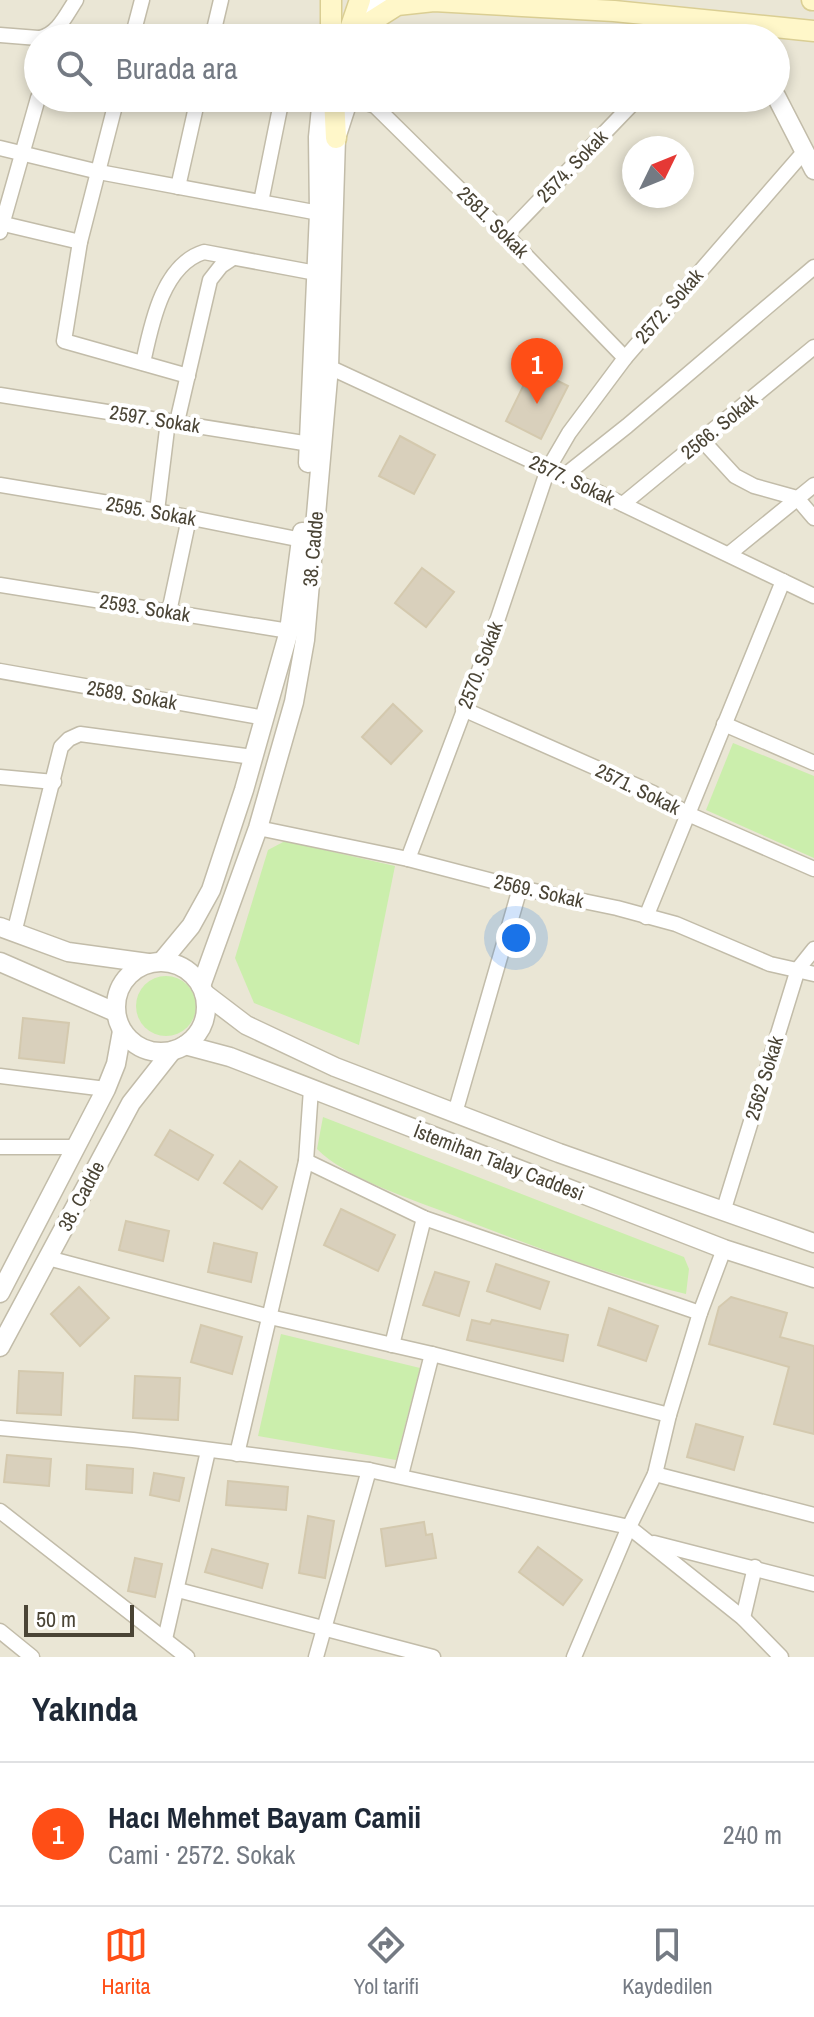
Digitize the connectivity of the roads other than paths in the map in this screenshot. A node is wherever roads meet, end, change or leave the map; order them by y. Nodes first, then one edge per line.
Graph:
1 (76, 0) edge
2 (142, 0) edge
3 (221, 0) edge
4 (331, 0) edge
5 (343, 0) edge
6 (360, 0) edge
7 (377, 0) edge
8 (465, 1) edge
9 (713, 20) junction
10 (61, 24) edge
11 (136, 24) edge
12 (215, 24) edge
13 (342, 24) edge
14 (346, 24) edge
15 (351, 24) edge
16 (356, 24) edge
17 (364, 24) edge
18 (709, 24) edge
19 (727, 24) edge
20 (790, 31) edge
21 (814, 31) edge
22 (0, 35) edge
23 (24, 39) edge
24 (34, 112) edge
25 (114, 112) edge
26 (195, 112) edge
27 (279, 112) edge
28 (321, 112) edge
29 (335, 112) edge
30 (345, 112) edge
31 (381, 112) edge
32 (625, 112) edge
33 (784, 112) edge
34 (336, 138) junction
35 (0, 148) edge
36 (23, 153) junction
37 (811, 164) edge
38 (99, 172) junction
39 (178, 187) junction
40 (261, 202) junction
41 (319, 213) junction
42 (1, 226) edge
43 (506, 235) junction
44 (80, 242) junction
45 (233, 258) junction
46 (814, 267) edge
47 (316, 273) junction
48 (814, 347) edge
49 (625, 358) junction
50 (143, 363) junction
51 (329, 367) junction
52 (188, 376) junction
53 (0, 395) edge
54 (172, 421) junction
55 (702, 440) junction
56 (310, 444) junction
57 (548, 469) junction
58 (564, 476) junction
59 (0, 485) edge
60 (814, 485) edge
61 (797, 498) junction
62 (623, 504) junction
63 (157, 511) junction
64 (189, 518) junction
65 (814, 518) edge
66 (302, 540) junction
67 (729, 554) junction
68 (783, 581) junction
69 (0, 585) edge
70 (814, 596) edge
71 (169, 612) junction
72 (289, 631) junction
73 (0, 671) edge
74 (463, 709) junction
75 (265, 718) junction
76 (724, 724) junction
77 (253, 757) junction
78 (814, 763) edge
79 (0, 777) edge
80 (54, 782) junction
81 (688, 814) junction
82 (258, 828) junction
83 (408, 859) junction
84 (814, 869) edge
85 (520, 888) junction
86 (646, 917) junction
87 (7, 930) edge
88 (814, 949) edge
89 (0, 962) edge
90 (155, 962) junction
91 (798, 969) junction
92 (814, 974) edge
93 (203, 990) junction
94 (115, 1012) junction
95 (122, 1031) junction
96 (178, 1048) junction
97 (0, 1076) edge
98 (106, 1089) junction
99 (311, 1089) junction
100 (455, 1113) junction
101 (0, 1147) edge
102 (77, 1147) junction
103 (306, 1161) junction
104 (723, 1212) junction
105 (424, 1218) junction
106 (814, 1243) edge
107 (724, 1249) junction
108 (48, 1258) junction
109 (6, 1266) edge
110 (814, 1278) edge
111 (0, 1293) edge
112 (700, 1313) junction
113 (270, 1317) junction
114 (392, 1345) junction
115 (0, 1347) edge
116 (432, 1354) junction
117 (669, 1415) junction
118 (0, 1428) edge
119 (208, 1451) junction
120 (237, 1454) junction
121 (369, 1470) junction
122 (655, 1474) junction
123 (401, 1475) junction
124 (814, 1515) edge
125 (3, 1521) edge
126 (629, 1527) junction
127 (650, 1542) junction
128 (755, 1567) junction
129 (814, 1584) edge
130 (178, 1590) junction
131 (743, 1618) junction
132 (325, 1627) junction
133 (0, 1631) edge
134 (165, 1639) junction
135 (32, 1657) edge
136 (187, 1657) edge
137 (316, 1657) edge
138 (433, 1657) edge
139 (574, 1657) edge
140 (781, 1657) edge

1 - 10 street
2 - 11 street
3 - 12 street
4 - 13 main road
5 - 14 street
6 - 15 main road
7 - 16 street
8 - 9 main road
8 - 17 main road
9 - 18 street
9 - 19 main road
20 - 21 main road
22 - 23 street
24 - 36 street
25 - 38 street
26 - 39 street
27 - 40 street
28 - 41 street, 38. Cadde
29 - 34 main road
30 - 34 street, 38. Cadde
31 - 43 street, 2581. Sokak
32 - 43 street, 2574. Sokak
33 - 37 street
34 - 51 street, 38. Cadde
35 - 36 street
36 - 38 street
36 - 42 street
37 - 49 street, 2572. Sokak
38 - 39 street
38 - 44 street
39 - 40 street
40 - 41 street
41 - 47 street, 38. Cadde
42 - 44 street
43 - 49 street, 2581. Sokak
44 - 50 street
45 - 47 street
45 - 50 street
45 - 52 street
46 - 58 street
47 - 56 street, 38. Cadde
48 - 55 street, 2566. Sokak
49 - 57 street, 2572. Sokak
50 - 52 street
51 - 57 street, 2577. Sokak
51 - 82 street, 38. Cadde
52 - 54 street
53 - 54 street, 2597. Sokak
54 - 56 street, 2597. Sokak
54 - 63 street
55 - 61 street
55 - 62 street, 2566. Sokak
56 - 66 street, 38. Cadde
57 - 58 street, 2577. Sokak
57 - 74 street, 2570. Sokak
58 - 62 street, 2577. Sokak
59 - 63 street, 2595. Sokak
60 - 61 street
61 - 65 street
61 - 67 street
62 - 67 street, 2577. Sokak
63 - 64 street, 2595. Sokak
64 - 66 street, 2595. Sokak
64 - 71 street
66 - 72 street, 38. Cadde
67 - 68 street, 2577. Sokak
68 - 70 street, 2577. Sokak
68 - 76 street
69 - 71 street, 2593. Sokak
71 - 72 street, 2593. Sokak
72 - 75 street, 38. Cadde
73 - 75 street, 2589. Sokak
74 - 81 street, 2571. Sokak
74 - 83 street, 2570. Sokak
75 - 77 street, 38. Cadde
76 - 78 street
76 - 81 street
77 - 80 street
77 - 90 street, 38. Cadde
79 - 80 street
80 - 87 street
81 - 84 street, 2571. Sokak
81 - 86 street
82 - 83 street, 2569. Sokak
82 - 93 street, 38. Cadde
83 - 85 street, 2569. Sokak
85 - 86 street, 2569. Sokak
85 - 100 street
86 - 91 street, 2569. Sokak
87 - 90 street
88 - 91 street, 2562 Sokak
89 - 94 street
90 - 93 street
90 - 94 street
91 - 92 street, 2569. Sokak
91 - 104 street, 2562 Sokak
93 - 96 street
93 - 100 street, İstemihan Talay Caddesi
94 - 95 street
95 - 96 street
95 - 98 street, 38. Cadde
96 - 99 street, İstemihan Talay Caddesi
96 - 108 street, 38. Cadde
97 - 98 street
98 - 102 street, 38. Cadde
99 - 103 street
99 - 107 street, İstemihan Talay Caddesi
100 - 104 street, İstemihan Talay Caddesi
101 - 102 street
102 - 109 street, 38. Cadde
103 - 105 street
103 - 113 street
104 - 106 street, İstemihan Talay Caddesi
105 - 112 street
105 - 114 street
107 - 110 street, İstemihan Talay Caddesi
107 - 112 street
108 - 113 street
108 - 115 street, 38. Cadde
109 - 111 street, 38. Cadde
112 - 117 street
113 - 114 street
113 - 120 street
114 - 116 street
116 - 117 street
116 - 123 street
117 - 122 street
118 - 119 street
119 - 120 street
119 - 130 street
120 - 121 street
121 - 123 street
121 - 132 street
122 - 124 street
122 - 126 street
123 - 126 street
125 - 134 street
126 - 127 street
126 - 139 street
127 - 128 street
127 - 131 street
128 - 129 street
128 - 131 street
130 - 132 street
130 - 134 street
131 - 140 street
132 - 137 street
132 - 138 street
133 - 135 street
134 - 136 street

